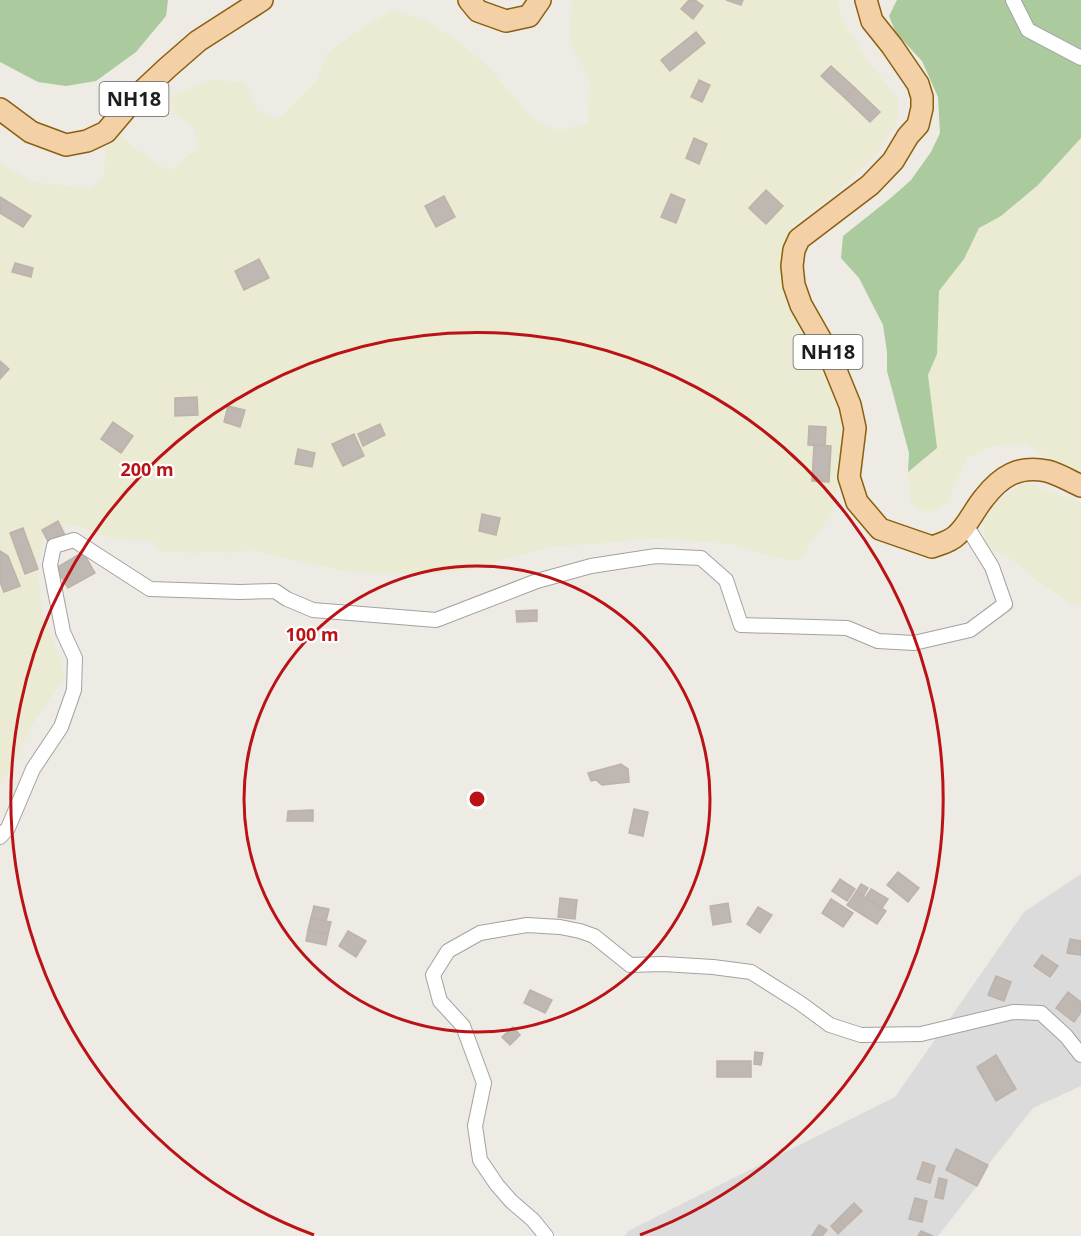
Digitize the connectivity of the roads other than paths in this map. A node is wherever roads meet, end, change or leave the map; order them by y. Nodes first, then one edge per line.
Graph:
1 (262, 0) edge
2 (469, 0) edge
3 (540, 0) edge
4 (866, 0) edge
5 (1013, 0) edge
6 (1081, 58) edge
7 (0, 109) edge
8 (1081, 486) edge
9 (966, 525) junction
10 (0, 837) edge
11 (1081, 1055) edge
12 (546, 1236) edge

1 - 7 main road, NH18
2 - 3 main road
4 - 9 main road, NH18
5 - 6 street
8 - 9 main road, NH18
9 - 10 street
11 - 12 street

